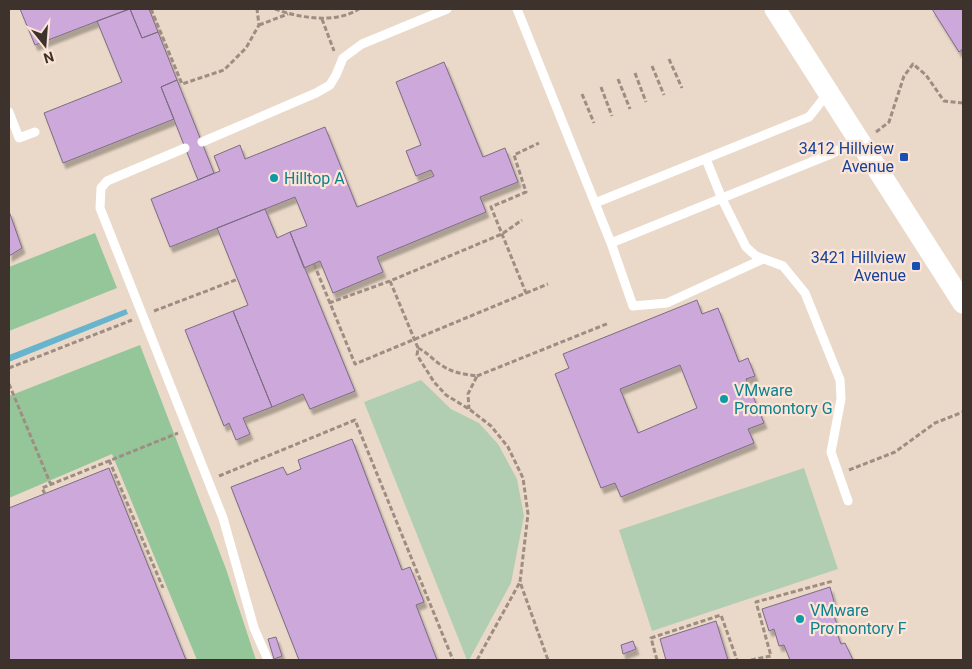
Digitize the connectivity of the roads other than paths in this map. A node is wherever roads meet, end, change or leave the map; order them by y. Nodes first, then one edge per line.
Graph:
1 (447, 9) edge
2 (517, 9) edge
3 (775, 9) edge
4 (828, 92) junction
5 (9, 112) edge
6 (35, 132) dead end
7 (860, 141) junction
8 (202, 142) dead end
9 (185, 148) dead end
10 (706, 159) junction
11 (722, 199) junction
12 (594, 203) junction
13 (611, 243) junction
14 (763, 259) junction
15 (963, 304) edge
16 (848, 501) dead end
17 (268, 660) edge

1 - 8 lane
2 - 12 lane
3 - 4 street
4 - 7 street
4 - 10 lane
5 - 6 lane
7 - 11 lane
7 - 15 street
9 - 17 lane
10 - 11 lane
10 - 12 lane
11 - 13 lane
11 - 14 lane
12 - 13 lane
13 - 14 lane
14 - 16 lane

